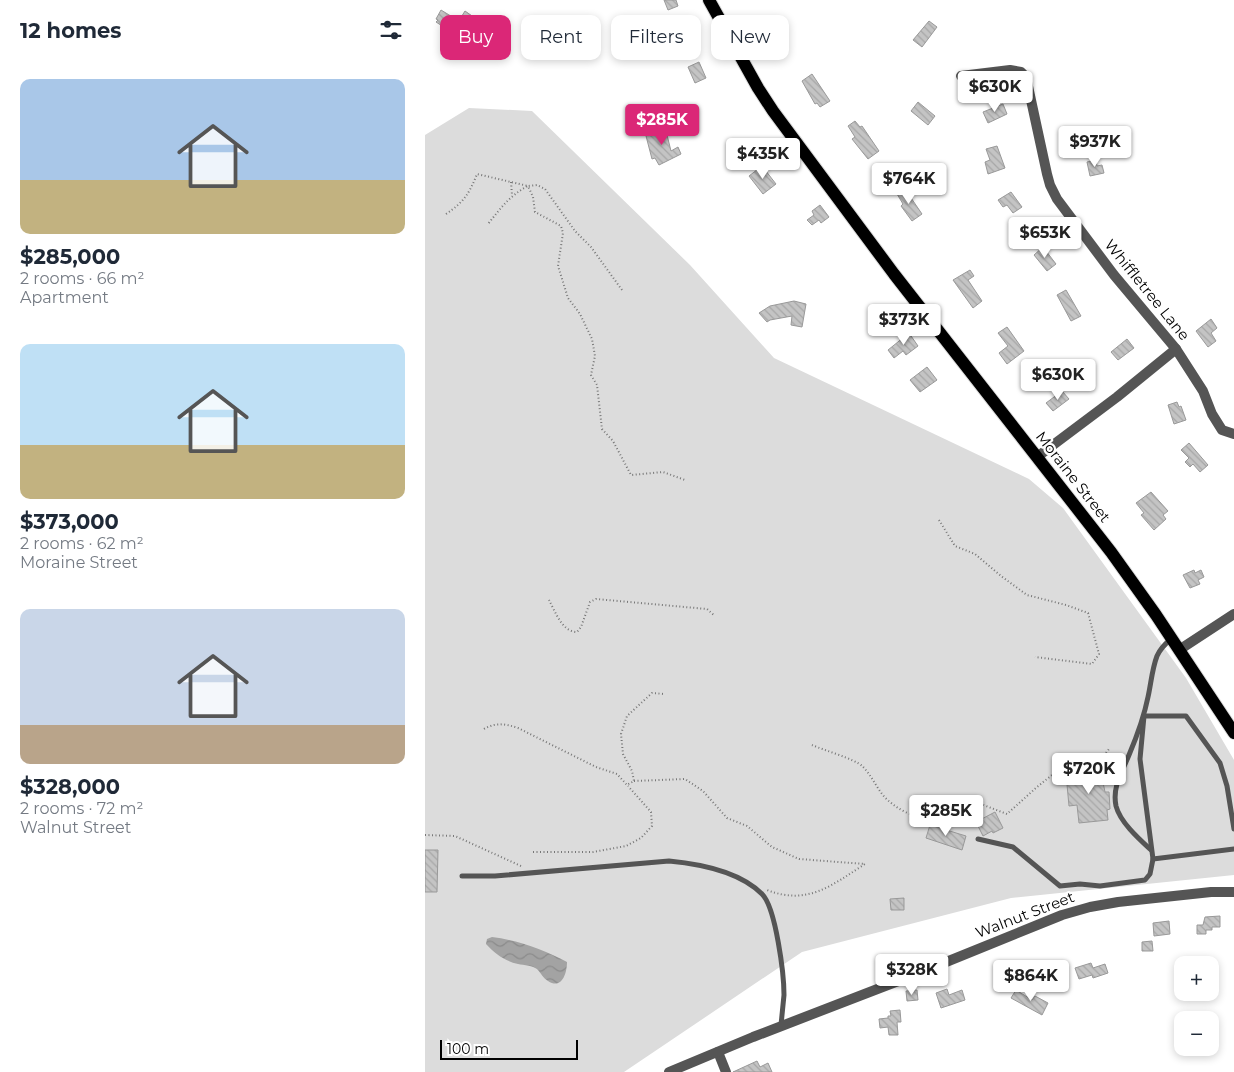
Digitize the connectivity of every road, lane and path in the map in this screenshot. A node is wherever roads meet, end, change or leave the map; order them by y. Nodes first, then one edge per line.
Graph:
1 (709, 0) edge
2 (961, 76) dead end
3 (511, 182) junction
4 (528, 186) junction
5 (512, 195) junction
6 (446, 214) dead end
7 (488, 224) dead end
8 (622, 290) dead end
9 (1176, 349) junction
10 (1234, 434) edge
11 (1037, 457) junction
12 (685, 480) dead end
13 (939, 520) dead end
14 (549, 600) dead end
15 (1234, 614) edge
16 (715, 616) dead end
17 (1175, 644) junction
18 (1035, 657) dead end
19 (664, 694) dead end
20 (1144, 716) junction
21 (484, 728) dead end
22 (1234, 733) edge
23 (812, 745) dead end
24 (1109, 749) dead end
25 (633, 781) junction
26 (627, 785) junction
27 (1234, 829) edge
28 (425, 835) edge
29 (978, 839) dead end
30 (1234, 849) edge
31 (1151, 850) junction
32 (533, 852) dead end
33 (1153, 859) junction
34 (527, 869) dead end
35 (462, 876) dead end
36 (765, 889) dead end
37 (1234, 892) edge
38 (781, 1026) junction
39 (718, 1052) junction
40 (669, 1072) edge
41 (727, 1072) edge

1 - 11 main road, Moraine Street
2 - 9 street, Whiffletree Lane
3 - 4 path
3 - 5 path
3 - 6 path
4 - 5 path
4 - 8 path
4 - 12 path
5 - 7 path
9 - 10 street, Whiffletree Lane
9 - 11 street
11 - 17 main road, Moraine Street
13 - 18 path
14 - 16 path
15 - 17 street
17 - 20 lane
17 - 22 main road, Moraine Street
19 - 25 path
20 - 27 lane
20 - 31 lane
20 - 31 lane
21 - 26 path
23 - 24 path
25 - 26 path
25 - 36 path
26 - 32 path
28 - 34 path
29 - 33 lane
30 - 33 lane
31 - 33 lane
35 - 38 lane
37 - 38 street, Walnut Street
38 - 39 street, Walnut Street
39 - 40 street, Walnut Street
39 - 41 street

